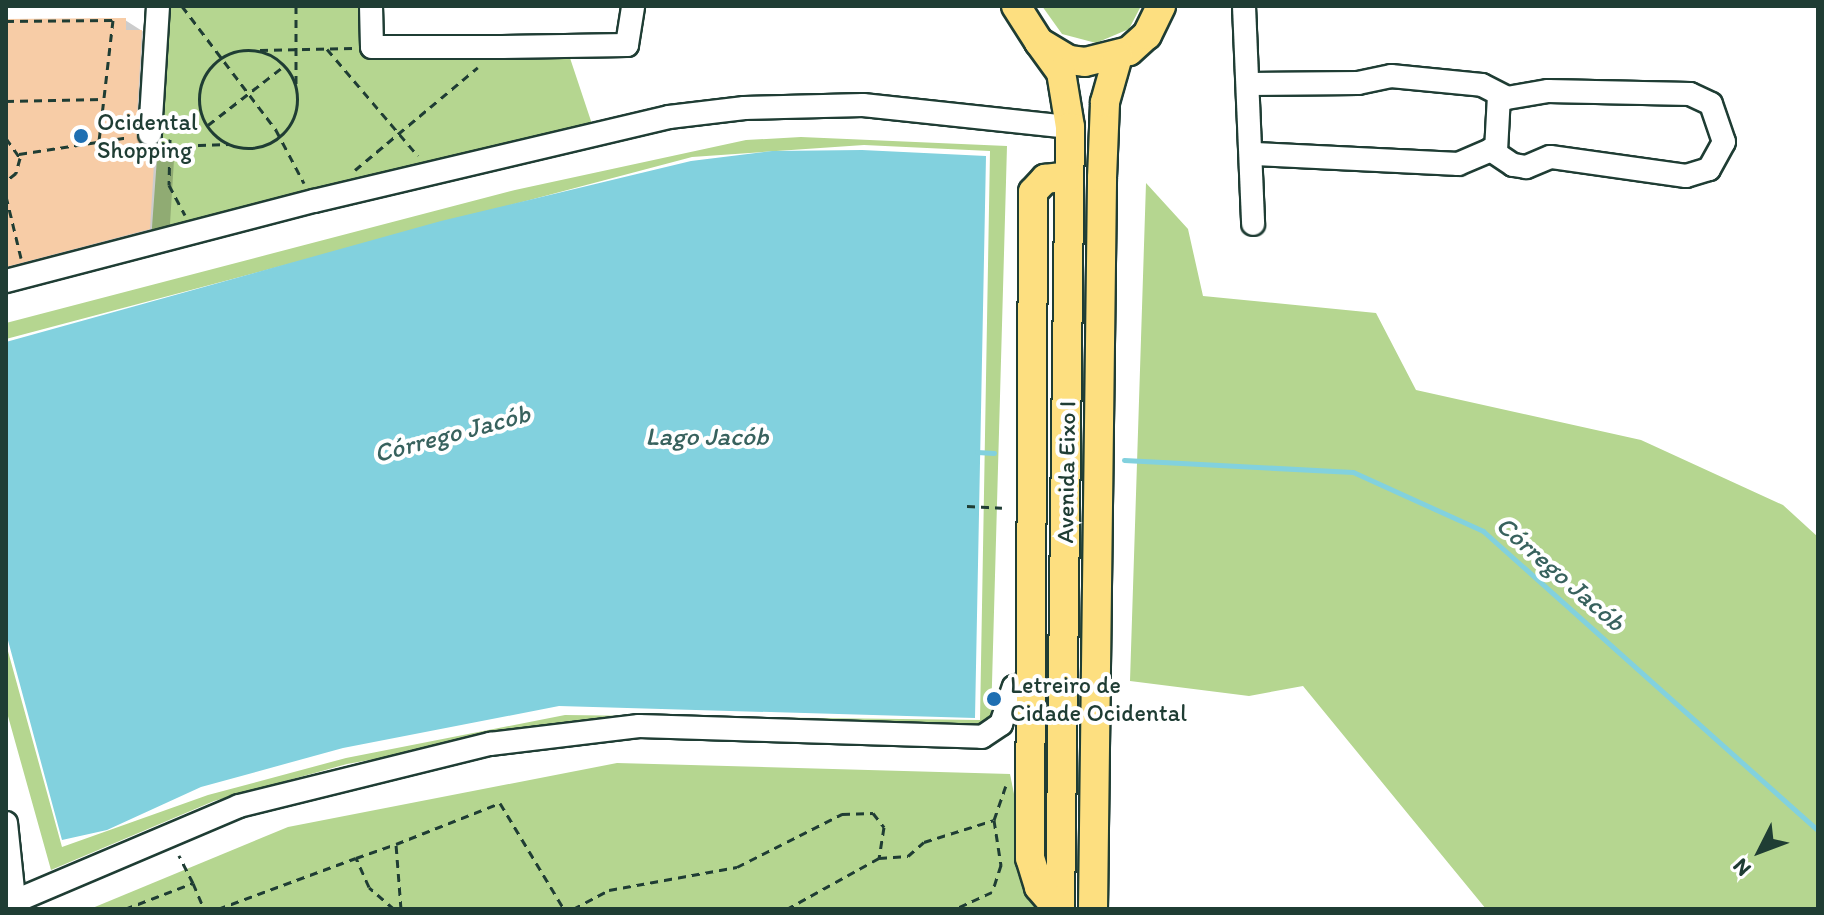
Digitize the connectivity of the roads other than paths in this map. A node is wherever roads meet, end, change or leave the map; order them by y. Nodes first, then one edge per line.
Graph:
1 (158, 6) edge
2 (371, 6) edge
3 (633, 6) edge
4 (999, 6) edge
5 (1177, 6) edge
6 (1244, 6) edge
7 (1157, 16) edge
8 (1028, 26) edge
9 (1118, 56) junction
10 (1249, 84) junction
11 (1499, 96) junction
12 (1070, 127) junction
13 (152, 133) road end
14 (1496, 151) junction
15 (1251, 154) junction
16 (1069, 176) junction
17 (1253, 224) dead end
18 (6, 281) edge
19 (1030, 682) junction
20 (6, 823) edge
21 (12, 905) edge
22 (1059, 909) edge
23 (1093, 909) edge

1 - 13 street
2 - 3 street
4 - 8 street
5 - 7 street
6 - 10 street
7 - 9 main road
8 - 9 main road
8 - 12 main road, Avenida Eixo I
9 - 23 main road, Avenida Eixo I
10 - 11 street
10 - 15 street
11 - 14 street
11 - 14 street
12 - 16 main road, Avenida Eixo I
12 - 18 street
14 - 15 street
15 - 17 street
16 - 19 main road
16 - 22 main road, Avenida Eixo I
19 - 21 street
19 - 22 main road
20 - 21 street

